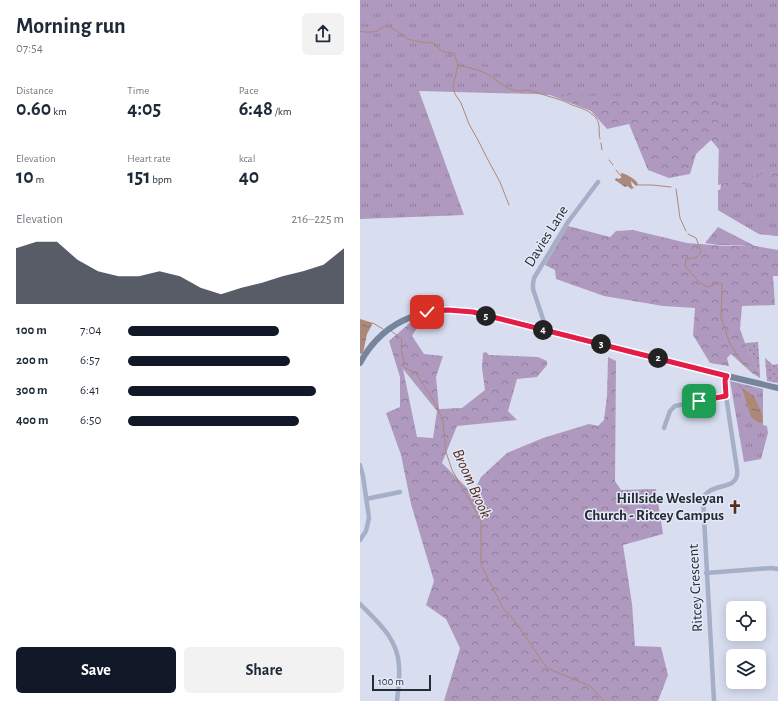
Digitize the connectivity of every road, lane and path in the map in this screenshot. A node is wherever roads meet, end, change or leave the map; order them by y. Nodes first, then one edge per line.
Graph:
1 (598, 182) dead end
2 (547, 331) junction
3 (360, 363) edge
4 (727, 376) junction
5 (778, 388) edge
6 (726, 396) junction
7 (664, 428) dead end
8 (360, 465) edge
9 (400, 492) dead end
10 (366, 499) junction
11 (360, 540) edge
12 (778, 569) edge
13 (706, 573) junction
14 (360, 604) edge
15 (398, 701) edge
16 (714, 701) edge

1 - 2 street, Davies Lane
2 - 3 main road
2 - 4 main road
4 - 5 main road
4 - 6 street, Ritcey Crescent
6 - 7 street
6 - 13 street, Ritcey Crescent
8 - 10 street
9 - 10 street
10 - 11 street
12 - 13 street
13 - 16 street, Ritcey Crescent
14 - 15 street

